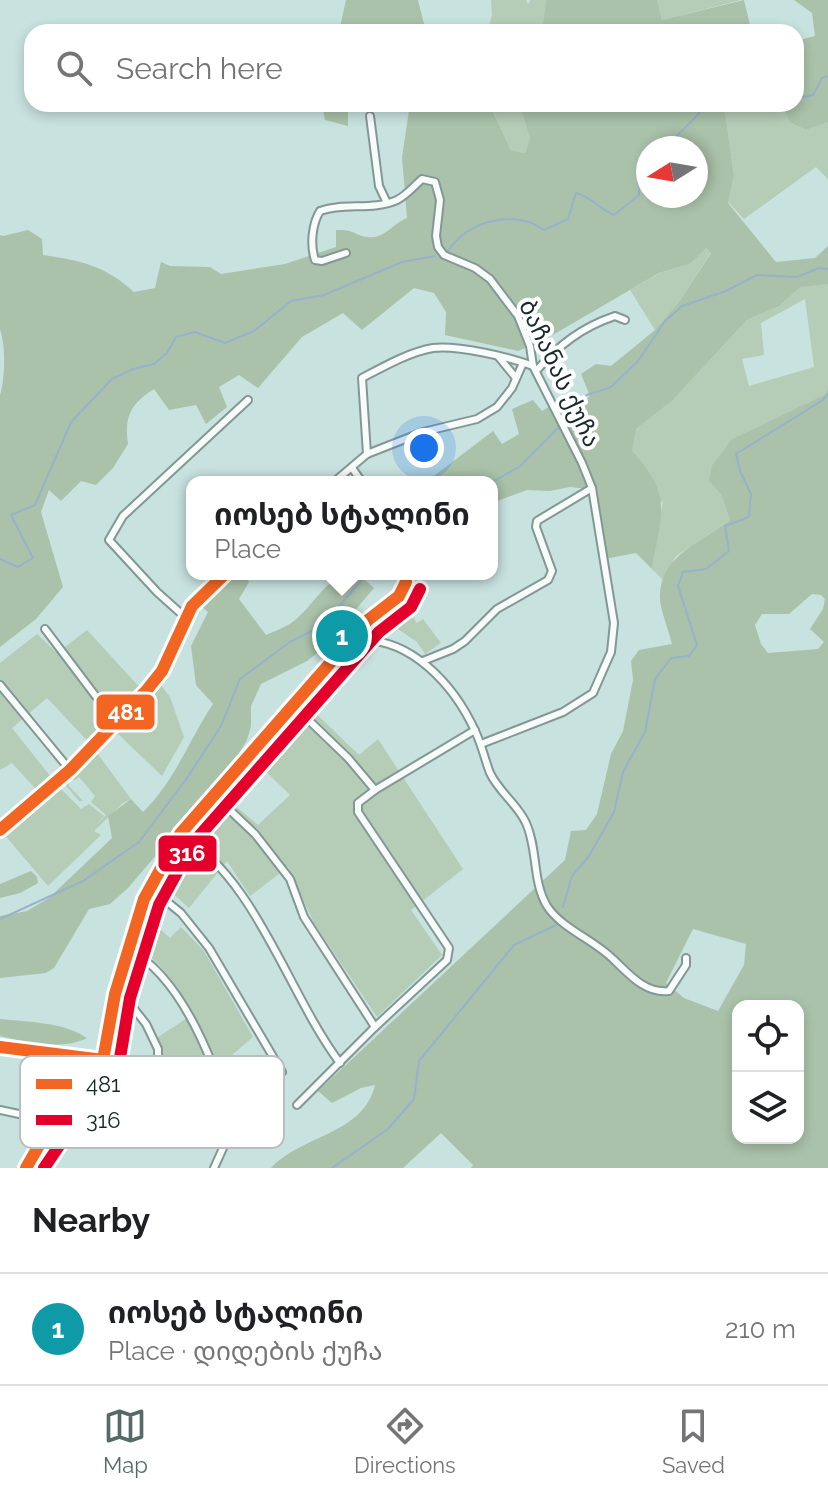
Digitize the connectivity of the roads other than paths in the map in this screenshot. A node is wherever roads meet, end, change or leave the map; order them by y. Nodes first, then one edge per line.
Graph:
1 (370, 116) dead end
2 (387, 203) junction
3 (346, 253) dead end
4 (625, 320) dead end
5 (498, 356) junction
6 (523, 363) junction
7 (534, 368) junction
8 (516, 378) junction
9 (248, 400) dead end
10 (367, 454) junction
11 (352, 468) junction
12 (342, 476) edge
13 (358, 476) edge
14 (592, 488) junction
15 (219, 580) edge
16 (405, 580) edge
17 (186, 618) junction
18 (45, 629) dead end
19 (352, 641) junction
20 (423, 661) junction
21 (0, 685) edge
22 (294, 706) junction
23 (116, 723) junction
24 (475, 730) junction
25 (481, 744) junction
26 (70, 770) junction
27 (375, 790) junction
28 (215, 796) junction
29 (0, 830) edge
30 (180, 834) junction
31 (149, 887) junction
32 (129, 949) junction
33 (686, 958) dead end
34 (115, 994) junction
35 (375, 1027) junction
36 (0, 1047) edge
37 (71, 1056) edge
38 (103, 1056) edge
39 (158, 1056) edge
40 (207, 1056) edge
41 (273, 1056) edge
42 (340, 1063) junction
43 (297, 1105) dead end
44 (0, 1110) edge
45 (20, 1114) edge
46 (38, 1148) edge
47 (44, 1148) edge
48 (223, 1148) edge
49 (26, 1168) edge
50 (47, 1168) edge
51 (214, 1168) edge

1 - 2 street
2 - 3 street
2 - 7 street, ბაჩანას ქუჩა
4 - 7 street
5 - 6 street
5 - 8 street
5 - 10 street
6 - 7 street
6 - 8 street
7 - 14 street, ბაჩანას ქუჩა
8 - 10 street
9 - 17 street
10 - 11 street
11 - 12 street
11 - 13 street
14 - 20 street
14 - 25 street, ბაჩანას ქუჩა
15 - 17 street
16 - 19 street
17 - 23 street
18 - 23 street
19 - 20 street
19 - 22 street
20 - 24 street
21 - 26 street
22 - 27 street
22 - 28 street
23 - 26 street
24 - 25 street
24 - 27 street
25 - 33 street
26 - 29 street
27 - 35 street
28 - 30 street
28 - 35 street
30 - 31 street
30 - 42 street
31 - 32 street
31 - 41 street
32 - 34 street
32 - 40 street
34 - 38 street
34 - 39 street
35 - 42 street
36 - 37 street
42 - 43 street
44 - 45 street
46 - 49 street
47 - 50 street
48 - 51 street

